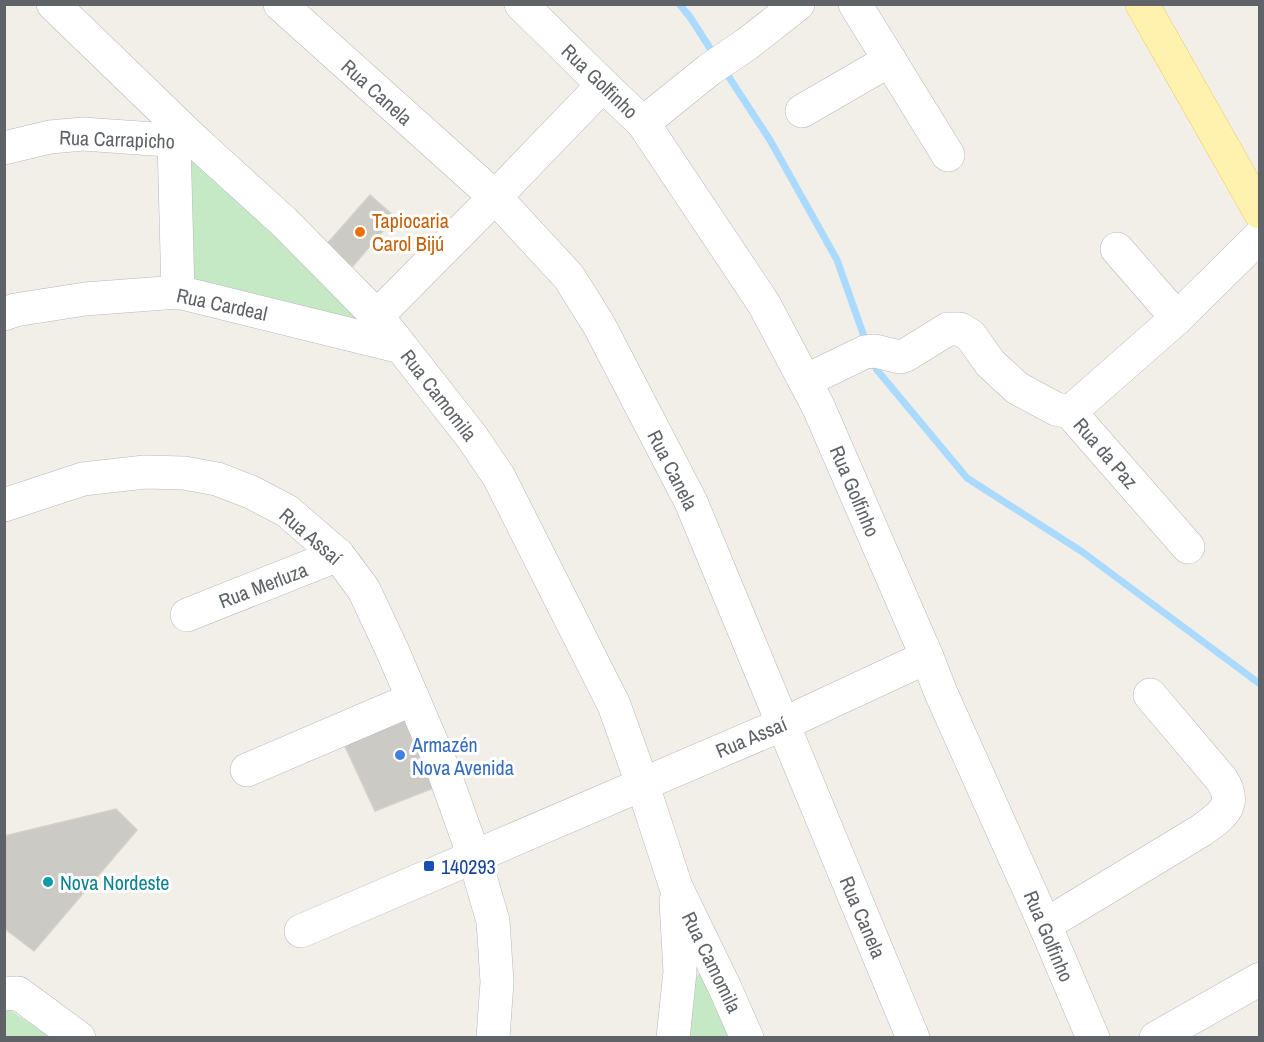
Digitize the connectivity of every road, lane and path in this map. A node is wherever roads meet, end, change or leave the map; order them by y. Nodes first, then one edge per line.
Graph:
1 (53, 4) edge
2 (280, 4) edge
3 (521, 4) edge
4 (798, 4) edge
5 (855, 4) edge
6 (1142, 4) edge
7 (890, 60) junction
8 (603, 85) junction
9 (802, 111) dead end
10 (643, 123) junction
11 (185, 142) junction
12 (4, 148) edge
13 (948, 155) dead end
14 (495, 197) junction
15 (1260, 212) edge
16 (1260, 236) edge
17 (1117, 249) dead end
18 (178, 292) junction
19 (4, 314) edge
20 (377, 316) junction
21 (1177, 318) junction
22 (401, 347) junction
23 (805, 381) junction
24 (1070, 412) junction
25 (4, 505) edge
26 (1188, 547) dead end
27 (338, 555) junction
28 (187, 615) dead end
29 (927, 657) junction
30 (1150, 695) dead end
31 (413, 699) junction
32 (783, 724) junction
33 (247, 770) dead end
34 (642, 783) junction
35 (474, 856) junction
36 (676, 887) junction
37 (1045, 925) junction
38 (301, 931) dead end
39 (1260, 979) edge
40 (9, 989) edge
41 (79, 1038) edge
42 (493, 1038) edge
43 (673, 1038) edge
44 (747, 1038) edge
45 (913, 1038) edge
46 (1093, 1038) edge
47 (1156, 1038) edge

1 - 11 street, Rua Camomila
2 - 14 street, Rua Canela
3 - 8 street, Rua Golfinho
4 - 10 street
5 - 7 street
6 - 15 main road
7 - 9 street
7 - 13 street
8 - 10 street, Rua Golfinho
8 - 14 street
10 - 23 street, Rua Golfinho
11 - 12 street, Rua Carrapicho
11 - 18 street
11 - 20 street, Rua Camomila
14 - 20 street
14 - 32 street, Rua Canela
16 - 21 street, Rua da Paz
17 - 21 street
18 - 19 street, Rua Cardeal
18 - 22 street, Rua Cardeal
20 - 22 street, Rua Camomila
21 - 24 street, Rua da Paz
22 - 34 street, Rua Camomila
23 - 24 street
23 - 29 street, Rua Golfinho
24 - 26 street, Rua da Paz
25 - 27 street, Rua Assaí
27 - 28 street, Rua Merluza
27 - 31 street, Rua Assaí
29 - 32 street, Rua Assaí
29 - 37 street, Rua Golfinho
30 - 37 street
31 - 33 street
31 - 35 street, Rua Assaí
32 - 34 street, Rua Assaí
32 - 45 street, Rua Canela
34 - 35 street, Rua Assaí
34 - 36 street, Rua Camomila
35 - 38 street, Rua Assaí
35 - 42 street, Rua Assaí
36 - 43 street, Rua Camomila
36 - 44 street, Rua Camomila
37 - 46 street, Rua Golfinho
39 - 47 street
40 - 41 street

